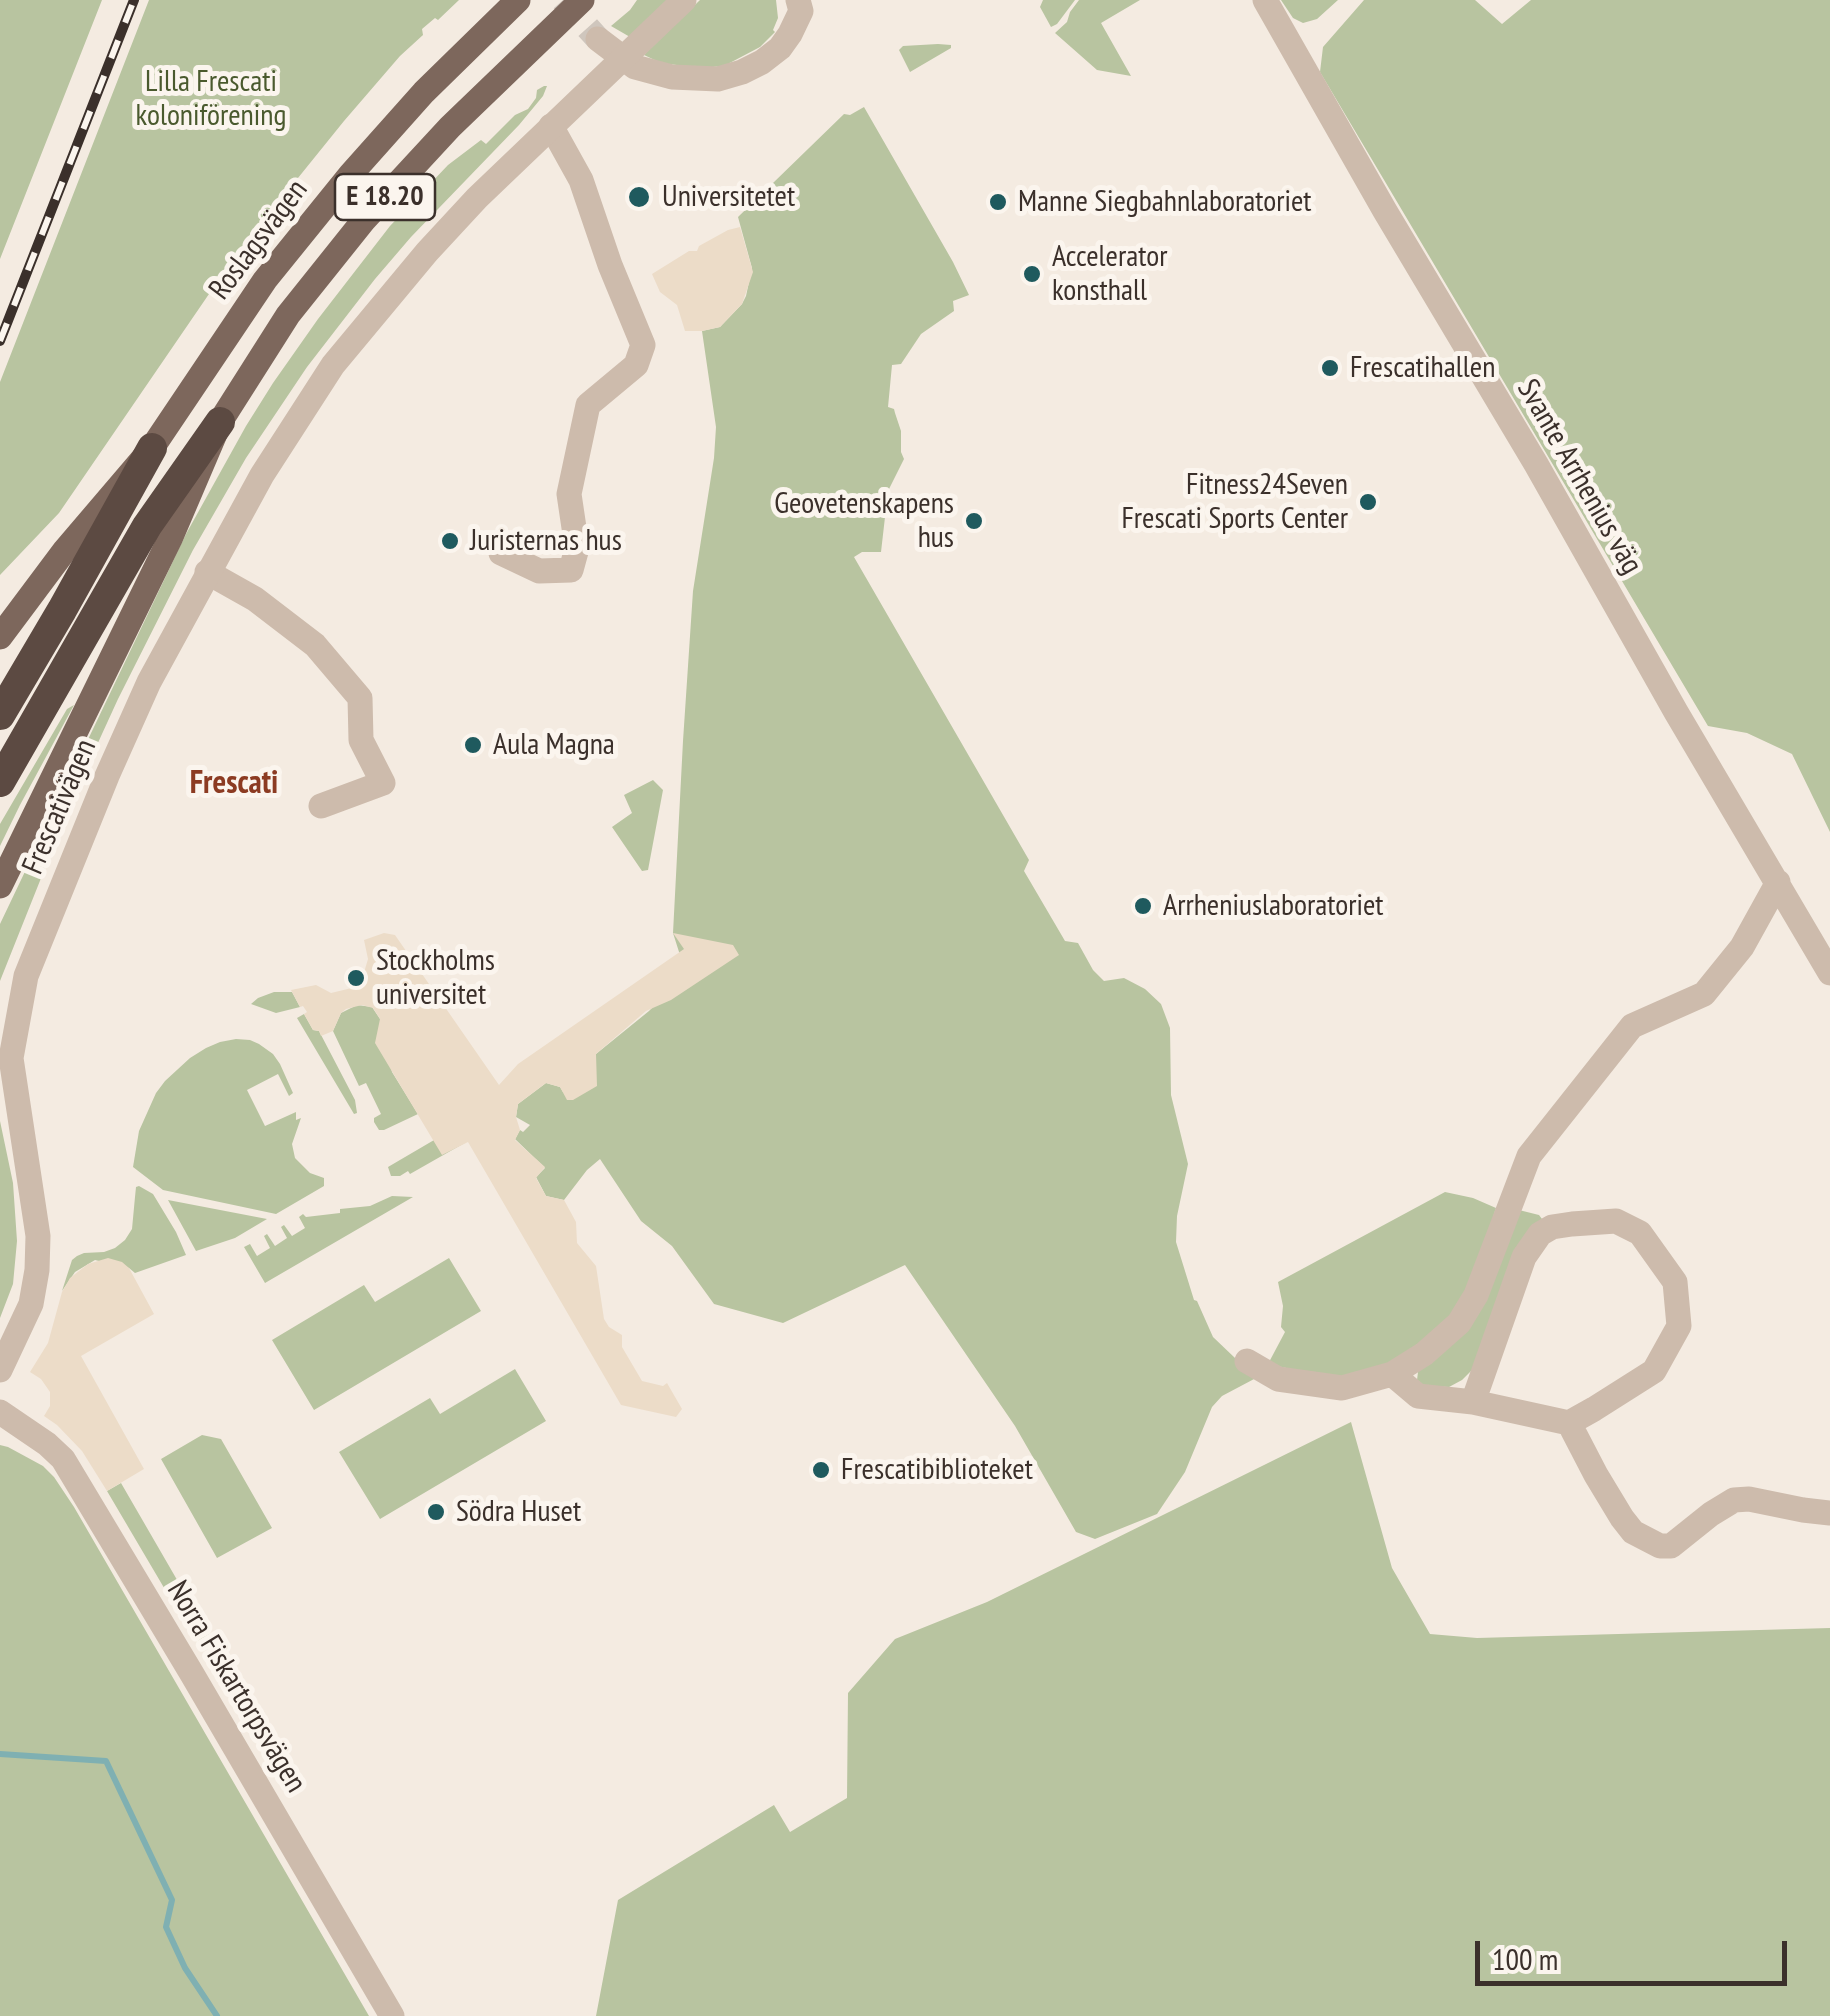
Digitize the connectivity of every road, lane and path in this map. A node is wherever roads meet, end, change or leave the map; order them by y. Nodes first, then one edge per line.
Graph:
1 (518, 0) edge
2 (582, 0) edge
3 (684, 0) edge
4 (798, 0) edge
5 (1265, 0) edge
6 (598, 38) tunnel mouth
7 (556, 121) junction
8 (220, 422) junction
9 (152, 448) junction
10 (501, 553) dead end
11 (207, 572) junction
12 (0, 637) edge
13 (0, 714) edge
14 (0, 782) edge
15 (321, 806) dead end
16 (1778, 882) junction
17 (0, 886) edge
18 (1830, 973) edge
19 (1247, 1361) dead end
20 (0, 1370) edge
21 (1392, 1374) junction
22 (1473, 1402) junction
23 (0, 1412) edge
24 (1569, 1423) junction
25 (1830, 1513) edge
26 (392, 2016) edge

1 - 9 main road, Roslagsvägen / E 18.20
2 - 8 main road, E 18.20
3 - 7 street, Frescativägen
4 - 6 street
5 - 16 street, Svante Arrhenius väg
7 - 10 street
7 - 11 street, Frescativägen
8 - 14 highway
8 - 17 main road
9 - 12 main road, Roslagsvägen
9 - 13 highway
11 - 15 street
11 - 20 street, Frescativägen
16 - 18 street, Svante Arrhenius väg
16 - 21 street
19 - 21 street
21 - 22 street
22 - 24 street
22 - 24 street
23 - 26 street, Norra Fiskartorpsvägen
24 - 25 street

